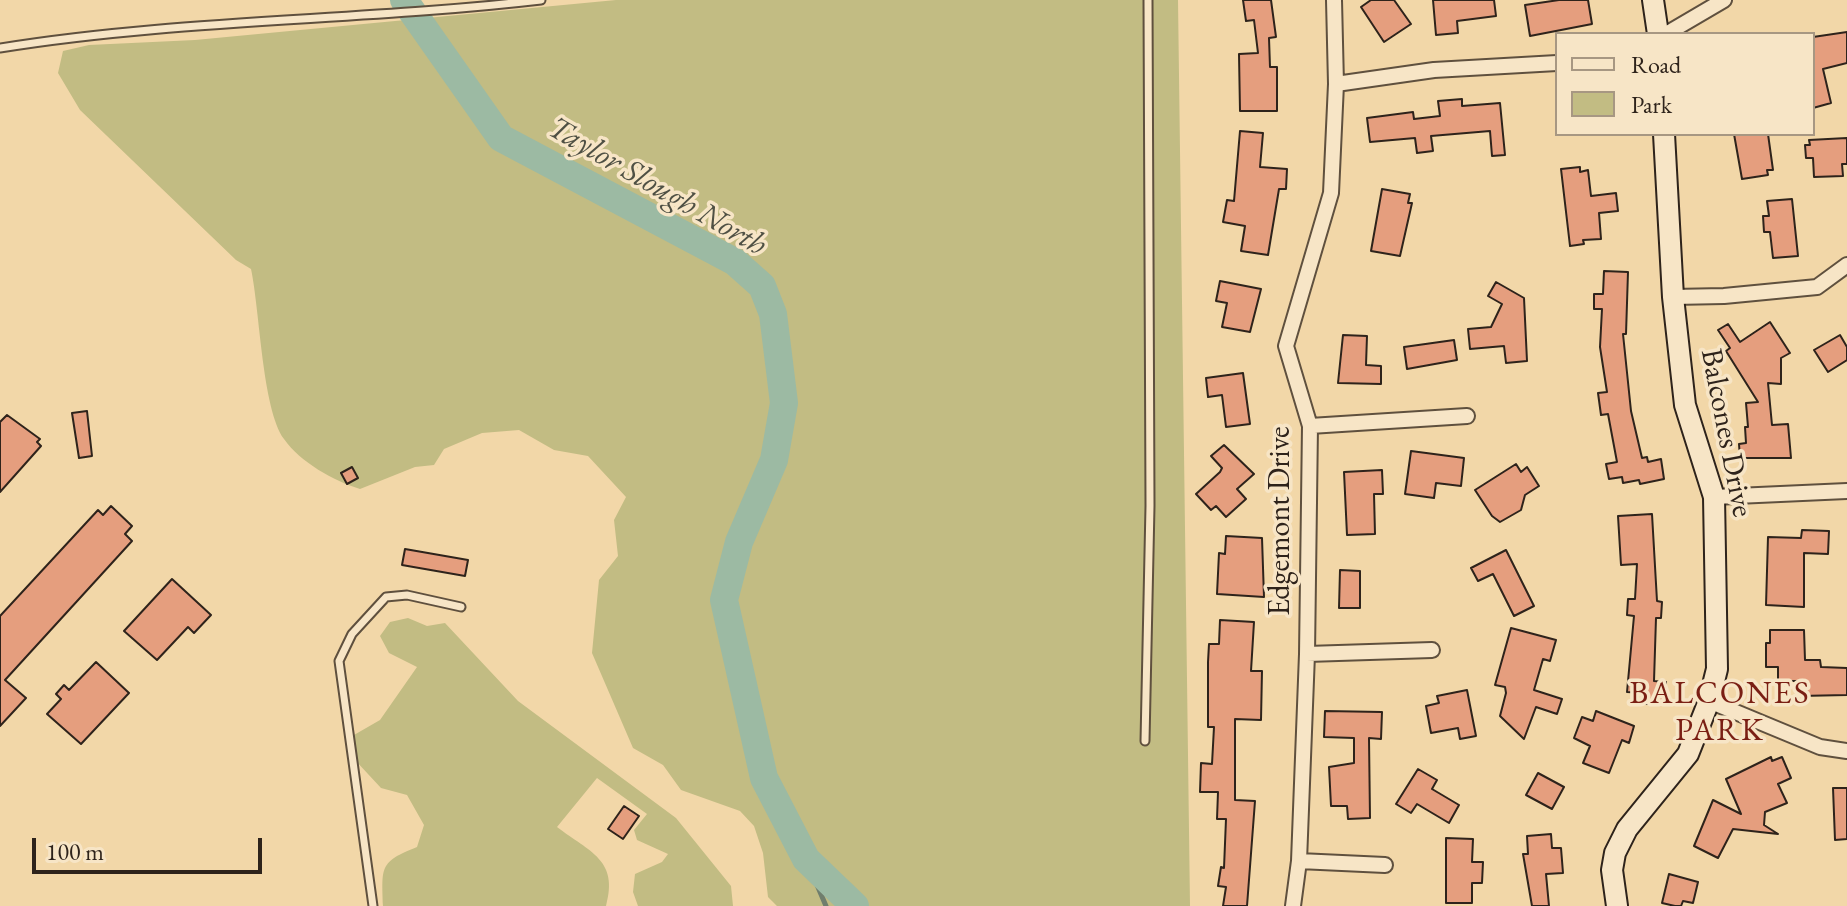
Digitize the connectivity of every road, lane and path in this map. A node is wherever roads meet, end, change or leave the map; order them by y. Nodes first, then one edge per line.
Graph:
1 (541, 0) edge
2 (1148, 0) edge
3 (1334, 0) edge
4 (1653, 0) edge
5 (1724, 0) edge
6 (1658, 32) edge
7 (1669, 32) edge
8 (0, 48) edge
9 (1555, 63) edge
10 (1336, 84) junction
11 (1664, 136) edge
12 (1847, 265) edge
13 (1673, 297) junction
14 (1467, 416) dead end
15 (1310, 426) junction
16 (1847, 491) edge
17 (1714, 497) junction
18 (461, 607) dead end
19 (1432, 650) dead end
20 (1307, 654) junction
21 (1709, 701) junction
22 (1145, 741) dead end
23 (1847, 751) edge
24 (1299, 861) junction
25 (1385, 865) dead end
26 (373, 906) edge
27 (1293, 906) edge
28 (1617, 906) edge

1 - 8 lane
2 - 22 lane
3 - 10 street, Edgemont Drive
4 - 6 street
5 - 7 street
9 - 10 street
10 - 15 street, Edgemont Drive
11 - 13 street, Balcones Drive
12 - 13 street
13 - 17 street, Balcones Drive
14 - 15 street
15 - 20 street, Edgemont Drive
16 - 17 street
17 - 21 street, Balcones Drive
18 - 26 lane
19 - 20 street
20 - 24 street, Edgemont Drive
21 - 23 street
21 - 28 street, Balcones Drive
24 - 25 street
24 - 27 street, Edgemont Drive

